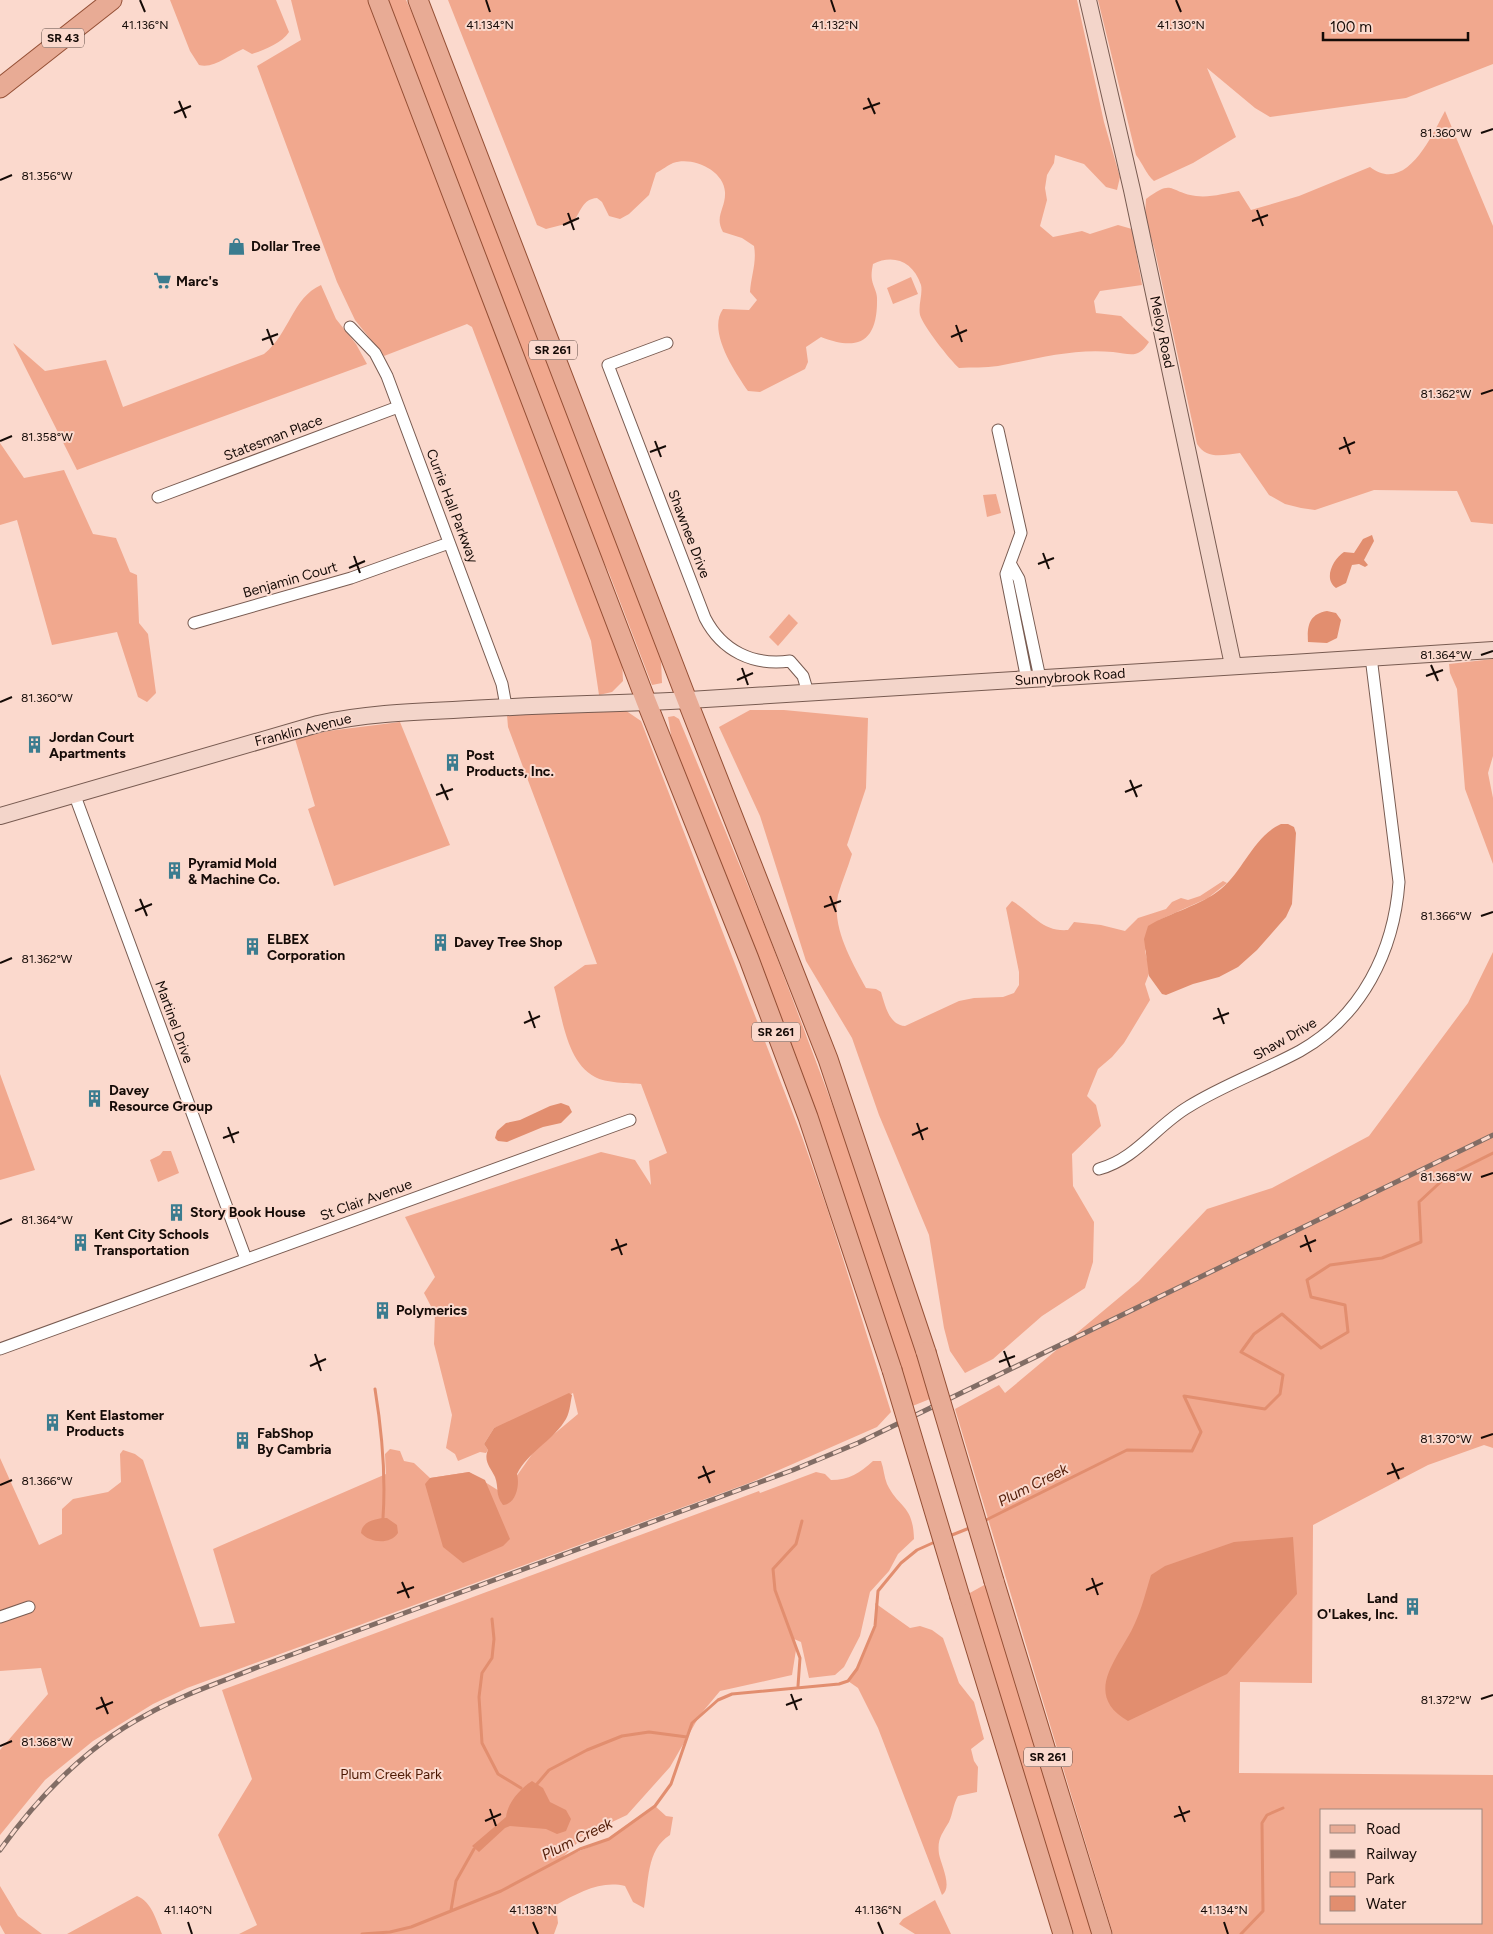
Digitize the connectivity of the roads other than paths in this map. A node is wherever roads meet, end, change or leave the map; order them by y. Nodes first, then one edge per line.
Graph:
1 (112, 0) edge
2 (378, 0) edge
3 (418, 0) edge
4 (1088, 0) edge
5 (0, 88) edge
6 (350, 327) dead end
7 (667, 343) dead end
8 (398, 407) junction
9 (998, 430) dead end
10 (158, 498) dead end
11 (449, 543) junction
12 (194, 623) dead end
13 (1493, 650) edge
14 (1371, 657) junction
15 (1233, 665) junction
16 (1033, 679) junction
17 (808, 693) junction
18 (687, 700) junction
19 (646, 701) junction
20 (506, 706) junction
21 (75, 796) junction
22 (0, 816) edge
23 (630, 1120) dead end
24 (1099, 1169) dead end
25 (246, 1259) junction
26 (0, 1349) edge
27 (29, 1607) dead end
28 (0, 1617) edge
29 (1063, 1934) edge
30 (1102, 1934) edge

1 - 5 main road, SR 43
2 - 19 main road, SR 261
3 - 18 main road, SR 261
4 - 15 street, Meloy Road
6 - 8 street, Currie Hall Parkway
7 - 17 street, Shawnee Drive
8 - 10 street, Statesman Place
8 - 11 street, Currie Hall Parkway
9 - 16 street
11 - 12 street, Benjamin Court
11 - 20 street, Currie Hall Parkway
13 - 14 street, Sunnybrook Road
14 - 15 street, Sunnybrook Road
14 - 24 street, Shaw Drive
15 - 16 street, Sunnybrook Road
16 - 17 street, Sunnybrook Road
17 - 18 street, Sunnybrook Road
18 - 19 street, Sunnybrook Road
18 - 30 main road, SR 261, bridge
19 - 20 street, Franklin Avenue
19 - 29 main road, SR 261, bridge
20 - 21 street, Franklin Avenue
21 - 22 street, Franklin Avenue
21 - 25 street, Martinel Drive
23 - 25 street, St Clair Avenue
25 - 26 street, St Clair Avenue
27 - 28 street

